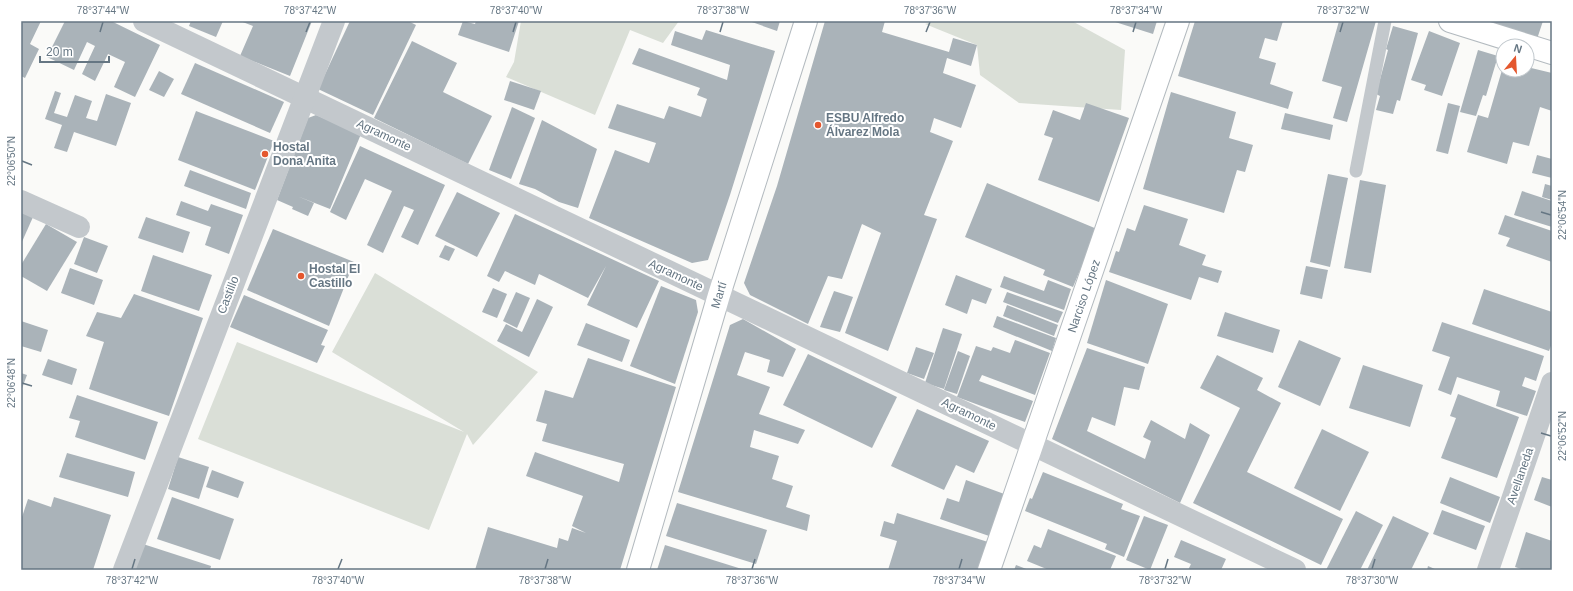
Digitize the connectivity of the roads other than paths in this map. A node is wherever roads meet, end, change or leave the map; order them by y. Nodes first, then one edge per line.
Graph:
1 (144, 21) edge
2 (334, 21) edge
3 (806, 21) edge
4 (1178, 21) edge
5 (1385, 21) edge
6 (1450, 21) edge
7 (1552, 53) edge
8 (303, 97) junction
9 (1356, 171) dead end
10 (21, 200) edge
11 (79, 227) dead end
12 (719, 295) junction
13 (1552, 383) edge
14 (1033, 445) junction
15 (124, 570) edge
16 (638, 570) edge
17 (989, 570) edge
18 (1295, 570) edge
19 (1488, 570) edge

1 - 8 street, Agramonte
2 - 8 street, Castillo
3 - 12 main road, Martí
4 - 14 main road, Narciso López
5 - 9 lane
6 - 7 main road
8 - 12 street, Agramonte
8 - 15 street, Castillo
10 - 11 street
12 - 14 street, Agramonte
12 - 16 main road, Martí
13 - 19 street, Avellaneda
14 - 17 main road, Narciso López
14 - 18 street, Agramonte

